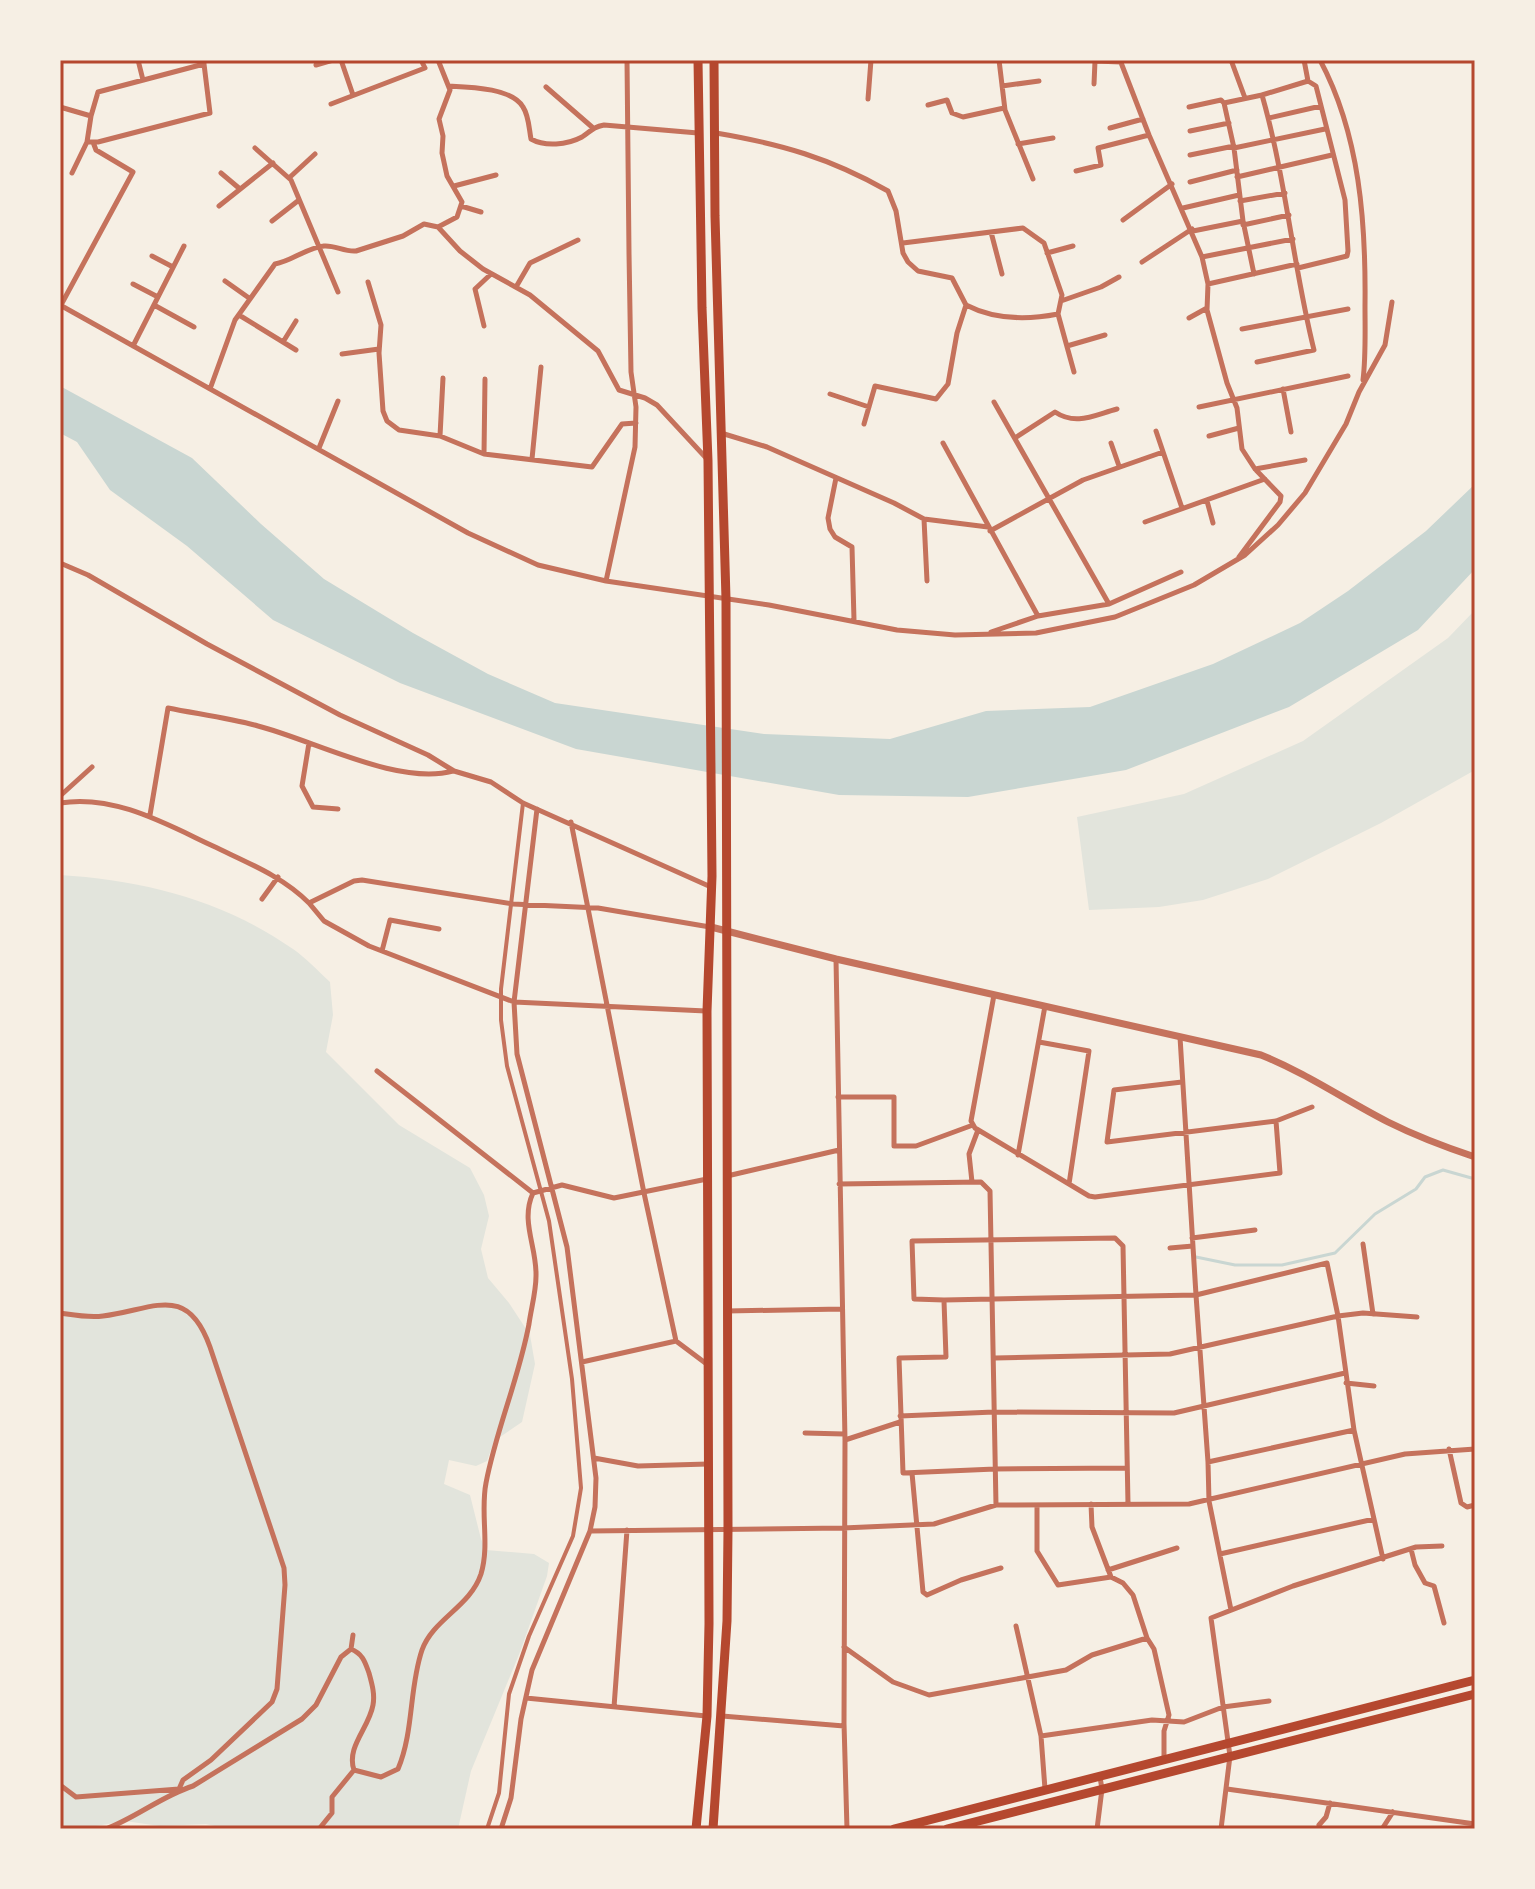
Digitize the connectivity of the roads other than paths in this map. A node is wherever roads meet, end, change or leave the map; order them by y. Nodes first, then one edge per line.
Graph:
1 (138, 60) edge
2 (333, 60) edge
3 (341, 60) edge
4 (421, 60) edge
5 (438, 60) edge
6 (627, 60) edge
7 (698, 60) edge
8 (714, 60) edge
9 (871, 60) edge
10 (999, 60) edge
11 (1231, 60) edge
12 (1304, 60) edge
13 (1320, 60) edge
14 (1121, 61) edge
15 (204, 62) edge
16 (316, 65) dead end
17 (143, 80) junction
18 (1039, 81) dead end
19 (1308, 81) junction
20 (1094, 84) dead end
21 (449, 86) junction
22 (1002, 86) junction
23 (546, 87) dead end
24 (353, 95) junction
25 (1262, 95) junction
26 (1245, 98) junction
27 (868, 99) dead end
28 (1224, 103) junction
29 (331, 104) dead end
30 (928, 105) dead end
31 (1321, 106) junction
32 (60, 107) edge
33 (1189, 107) dead end
34 (1004, 108) junction
35 (91, 116) junction
36 (1269, 118) junction
37 (1143, 119) junction
38 (1229, 123) junction
39 (592, 127) junction
40 (628, 127) junction
41 (1110, 128) dead end
42 (1325, 129) junction
43 (1190, 131) dead end
44 (699, 133) junction
45 (715, 133) junction
46 (1149, 135) junction
47 (1053, 138) dead end
48 (1274, 140) junction
49 (90, 142) junction
50 (1018, 144) junction
51 (1234, 147) junction
52 (255, 148) dead end
53 (315, 154) dead end
54 (1190, 155) dead end
55 (1332, 155) junction
56 (273, 163) junction
57 (1280, 168) junction
58 (1076, 171) dead end
59 (72, 173) dead end
60 (221, 173) dead end
61 (1237, 174) junction
62 (496, 175) dead end
63 (289, 178) junction
64 (1033, 179) dead end
65 (1190, 182) dead end
66 (1172, 184) junction
67 (454, 186) junction
68 (240, 189) junction
69 (1285, 193) junction
70 (1239, 198) junction
71 (299, 200) junction
72 (219, 206) dead end
73 (461, 206) junction
74 (1183, 208) junction
75 (481, 212) dead end
76 (1289, 215) junction
77 (1123, 220) dead end
78 (272, 221) dead end
79 (1243, 223) junction
80 (438, 227) junction
81 (1192, 230) junction
82 (991, 232) junction
83 (1293, 239) junction
84 (578, 240) dead end
85 (903, 243) junction
86 (184, 246) dead end
87 (1073, 246) dead end
88 (319, 247) junction
89 (1250, 248) junction
90 (1047, 253) junction
91 (152, 256) dead end
92 (1202, 257) junction
93 (1142, 262) dead end
94 (1298, 266) junction
95 (173, 267) junction
96 (491, 274) junction
97 (1002, 274) dead end
98 (1254, 274) junction
99 (1119, 277) dead end
100 (225, 281) dead end
101 (368, 282) dead end
102 (133, 284) dead end
103 (1208, 284) junction
104 (516, 287) junction
105 (338, 292) dead end
106 (158, 297) junction
107 (249, 298) junction
108 (1061, 301) junction
109 (1392, 302) dead end
110 (60, 305) edge
111 (154, 305) junction
112 (966, 305) junction
113 (1207, 308) junction
114 (1348, 309) dead end
115 (1058, 314) junction
116 (239, 315) junction
117 (1306, 317) junction
118 (1189, 318) dead end
119 (296, 321) dead end
120 (484, 326) dead end
121 (194, 327) dead end
122 (1242, 329) dead end
123 (1105, 335) dead end
124 (283, 342) junction
125 (133, 346) junction
126 (1067, 346) junction
127 (379, 349) junction
128 (296, 350) dead end
129 (342, 354) dead end
130 (1257, 362) dead end
131 (541, 367) dead end
132 (1074, 372) dead end
133 (1348, 376) dead end
134 (443, 378) dead end
135 (485, 379) dead end
136 (210, 389) junction
137 (1283, 389) junction
138 (1359, 392) junction
139 (830, 394) dead end
140 (633, 395) junction
141 (1234, 398) junction
142 (338, 401) dead end
143 (994, 402) dead end
144 (869, 407) junction
145 (1199, 407) dead end
146 (1117, 409) dead end
147 (636, 423) junction
148 (864, 424) dead end
149 (1239, 428) junction
150 (1156, 431) dead end
151 (720, 432) junction
152 (1291, 432) dead end
153 (440, 436) junction
154 (1209, 436) dead end
155 (1015, 438) junction
156 (943, 443) dead end
157 (1111, 443) dead end
158 (319, 448) junction
159 (1163, 452) junction
160 (484, 454) junction
161 (532, 459) junction
162 (1305, 460) dead end
163 (708, 461) junction
164 (1119, 466) junction
165 (1255, 469) junction
166 (836, 477) junction
167 (1265, 479) junction
168 (1050, 499) junction
169 (1207, 501) junction
170 (1182, 508) junction
171 (924, 519) junction
172 (1145, 522) dead end
173 (1213, 523) dead end
174 (989, 529) junction
175 (1237, 560) junction
176 (60, 563) edge
177 (1181, 572) dead end
178 (606, 581) junction
179 (927, 581) dead end
180 (726, 599) junction
181 (709, 601) junction
182 (1109, 604) junction
183 (1038, 616) junction
184 (854, 620) junction
185 (990, 633) junction
186 (309, 743) junction
187 (92, 767) dead end
188 (454, 771) junction
189 (60, 796) edge
190 (60, 803) edge
191 (523, 803) junction
192 (338, 809) dead end
193 (537, 809) junction
194 (150, 815) junction
195 (571, 822) junction
196 (278, 877) junction
197 (712, 882) junction
198 (262, 899) dead end
199 (309, 903) junction
200 (513, 904) junction
201 (527, 905) junction
202 (586, 909) junction
203 (711, 927) junction
204 (439, 929) dead end
205 (725, 929) junction
206 (382, 951) junction
207 (836, 959) junction
208 (995, 994) junction
209 (501, 995) junction
210 (514, 1002) junction
211 (1045, 1005) junction
212 (608, 1008) junction
213 (707, 1011) junction
214 (1180, 1036) junction
215 (1039, 1042) junction
216 (377, 1071) dead end
217 (1182, 1082) junction
218 (838, 1097) junction
219 (1312, 1107) dead end
220 (1276, 1121) junction
221 (976, 1127) junction
222 (1186, 1133) junction
223 (839, 1150) junction
224 (1018, 1155) junction
225 (1475, 1157) edge
226 (726, 1177) junction
227 (708, 1179) junction
228 (972, 1182) junction
229 (839, 1184) junction
230 (1069, 1184) junction
231 (1189, 1185) junction
232 (552, 1188) junction
233 (543, 1190) junction
234 (533, 1193) junction
235 (644, 1193) junction
236 (1255, 1230) dead end
237 (1192, 1238) junction
238 (991, 1239) junction
239 (1363, 1244) dead end
240 (1193, 1246) junction
241 (1170, 1248) dead end
242 (1196, 1295) junction
243 (1123, 1296) junction
244 (993, 1299) junction
245 (944, 1300) junction
246 (842, 1309) junction
247 (727, 1311) junction
248 (60, 1313) edge
249 (1373, 1314) junction
250 (1338, 1316) junction
251 (1417, 1317) dead end
252 (676, 1341) junction
253 (1199, 1350) junction
254 (1124, 1356) junction
255 (995, 1358) junction
256 (582, 1362) junction
257 (709, 1366) junction
258 (1345, 1373) junction
259 (1346, 1383) junction
260 (1374, 1386) dead end
261 (1204, 1405) junction
262 (994, 1412) junction
263 (1127, 1413) junction
264 (900, 1419) junction
265 (1354, 1430) junction
266 (805, 1433) dead end
267 (844, 1437) junction
268 (1449, 1449) junction
269 (1475, 1449) edge
270 (594, 1458) junction
271 (1208, 1462) junction
272 (709, 1464) junction
273 (1362, 1464) junction
274 (1127, 1468) junction
275 (995, 1469) junction
276 (912, 1473) junction
277 (1209, 1501) junction
278 (1091, 1504) junction
279 (1128, 1504) junction
280 (996, 1505) junction
281 (1475, 1505) edge
282 (1037, 1506) junction
283 (1374, 1519) junction
284 (916, 1525) junction
285 (843, 1528) junction
286 (627, 1530) junction
287 (709, 1530) junction
288 (728, 1530) junction
289 (590, 1531) junction
290 (1442, 1546) dead end
291 (1177, 1548) dead end
292 (1411, 1549) junction
293 (1220, 1554) junction
294 (1383, 1559) junction
295 (1001, 1568) dead end
296 (1108, 1570) junction
297 (1111, 1577) junction
298 (1231, 1610) junction
299 (1444, 1623) dead end
300 (1016, 1626) dead end
301 (353, 1635) dead end
302 (1147, 1638) junction
303 (844, 1647) junction
304 (351, 1649) junction
305 (1028, 1675) junction
306 (1475, 1680) edge
307 (1475, 1694) edge
308 (526, 1698) junction
309 (1269, 1701) dead end
310 (614, 1707) junction
311 (1223, 1707) junction
312 (707, 1716) junction
313 (722, 1716) junction
314 (1166, 1721) junction
315 (844, 1726) junction
316 (1041, 1736) junction
317 (1228, 1743) junction
318 (1230, 1756) junction
319 (1164, 1758) junction
320 (354, 1770) junction
321 (1100, 1776) junction
322 (60, 1785) edge
323 (179, 1789) junction
324 (1102, 1789) junction
325 (1227, 1789) junction
326 (1045, 1790) junction
327 (1330, 1803) junction
328 (1393, 1812) junction
329 (1319, 1825) dead end
330 (917, 1826) edge
331 (1475, 1826) edge
332 (106, 1829) edge
333 (319, 1829) edge
334 (487, 1829) edge
335 (501, 1829) edge
336 (696, 1829) edge
337 (713, 1829) edge
338 (847, 1829) edge
339 (894, 1829) edge
340 (947, 1829) edge
341 (1097, 1829) edge
342 (1221, 1829) edge
343 (1382, 1829) edge

1 - 17 street
2 - 16 street
3 - 24 street
4 - 24 street
5 - 21 street
6 - 40 street
7 - 44 highway
8 - 45 highway
9 - 27 street
10 - 22 street
11 - 26 street
12 - 19 street
13 - 138 street
14 - 20 street
14 - 37 street
15 - 17 street
15 - 49 street
17 - 35 street
18 - 22 street
19 - 25 street
19 - 31 street
21 - 39 street
21 - 67 street
22 - 34 street
23 - 39 street
24 - 29 street
25 - 26 street
25 - 36 street
26 - 28 street
28 - 33 street
28 - 38 street
30 - 34 street
31 - 36 street
31 - 42 street
32 - 35 street
34 - 50 street
35 - 49 street
36 - 48 street
37 - 41 street
37 - 46 street
38 - 43 street
38 - 51 street
39 - 40 street
40 - 44 street
40 - 140 street
42 - 48 street
42 - 55 street
44 - 163 highway
45 - 85 street
45 - 151 highway
46 - 58 street
46 - 66 street
47 - 50 street
48 - 51 street
48 - 57 street
49 - 59 street
49 - 110 street
50 - 64 street
51 - 54 street
51 - 61 street
52 - 56 street
53 - 63 street
55 - 57 street
55 - 94 street
56 - 63 street
56 - 68 street
57 - 61 street
57 - 69 street
60 - 68 street
61 - 65 street
61 - 70 street
62 - 67 street
63 - 71 street
66 - 74 street
66 - 77 street
67 - 73 street
68 - 72 street
69 - 70 street
69 - 76 street
70 - 74 street
70 - 79 street
71 - 78 street
71 - 88 street
73 - 75 street
73 - 80 street
74 - 81 street
76 - 79 street
76 - 83 street
79 - 81 street
79 - 89 street
80 - 88 street
80 - 96 street
81 - 92 street
81 - 93 street
82 - 85 street
82 - 90 street
82 - 97 street
83 - 89 street
83 - 94 street
84 - 104 street
85 - 112 street
86 - 95 street
87 - 90 street
88 - 105 street
88 - 107 street
89 - 92 street
89 - 98 street
90 - 108 street
91 - 95 street
92 - 103 street
94 - 98 street
94 - 117 street
95 - 106 street
96 - 104 street
96 - 120 street
98 - 103 street
99 - 108 street
100 - 107 street
101 - 127 street
102 - 106 street
103 - 113 street
104 - 140 street
106 - 111 street
107 - 116 street
108 - 115 street
109 - 138 street
110 - 125 street
111 - 121 street
111 - 125 street
112 - 115 street
112 - 144 street
113 - 118 street
113 - 141 street
114 - 117 street
115 - 126 street
116 - 124 street
116 - 136 street
117 - 122 street
117 - 130 street
119 - 124 street
123 - 126 street
124 - 128 street
125 - 136 street
126 - 132 street
127 - 129 street
127 - 153 street
131 - 161 street
133 - 137 street
134 - 153 street
135 - 160 street
136 - 158 street
137 - 141 street
137 - 152 street
138 - 175 street
139 - 144 street
140 - 147 street
140 - 163 street
141 - 145 street
141 - 149 street
142 - 158 street
143 - 155 street
144 - 148 street
146 - 155 street
147 - 161 street
147 - 178 street
149 - 154 street
149 - 165 street
150 - 159 street
151 - 166 street
151 - 180 highway
153 - 160 street
155 - 168 street
156 - 174 street
157 - 164 street
158 - 178 street
159 - 164 street
159 - 170 street
160 - 161 street
162 - 165 street
163 - 181 highway
164 - 168 street
165 - 167 street
166 - 171 street
166 - 184 street
167 - 169 street
167 - 175 street
168 - 174 street
168 - 182 street
169 - 170 street
169 - 173 street
170 - 172 street
171 - 174 street
171 - 179 street
174 - 183 street
175 - 185 street
176 - 188 street
177 - 182 street
178 - 181 street
180 - 181 street
180 - 184 street
180 - 205 highway
181 - 197 highway
182 - 183 street
183 - 185 street
184 - 185 street
186 - 188 street
186 - 192 street
186 - 194 street
187 - 189 street
188 - 191 street
190 - 194 street
191 - 193 street
191 - 200 street
193 - 195 street
193 - 201 street
194 - 196 street
195 - 197 street
195 - 202 street
196 - 198 street
196 - 199 street
197 - 203 highway
199 - 200 street
199 - 206 street
200 - 201 street
200 - 209 street
201 - 202 street
201 - 210 street
202 - 203 street
202 - 212 street
203 - 205 street
203 - 213 highway
204 - 206 street
205 - 207 street
205 - 226 highway
206 - 209 street
207 - 208 street
207 - 218 street
208 - 211 street
208 - 221 street
209 - 210 street
209 - 233 street
210 - 212 street
210 - 232 street
211 - 214 street
211 - 215 street
212 - 213 street
212 - 235 street
213 - 227 highway
214 - 217 street
214 - 225 street
215 - 224 street
215 - 230 street
216 - 234 street
217 - 222 street
217 - 222 street
218 - 221 street
218 - 223 street
219 - 220 street
220 - 222 street
220 - 231 street
221 - 224 street
221 - 228 street
222 - 231 street
223 - 226 street
223 - 229 street
224 - 230 street
226 - 247 highway
227 - 235 street
227 - 257 highway
228 - 229 street
228 - 238 street
229 - 246 street
230 - 231 street
231 - 237 street
232 - 233 street
232 - 235 street
232 - 256 street
233 - 234 street
233 - 334 street
234 - 320 street
235 - 252 street
236 - 237 street
237 - 240 street
238 - 243 street
238 - 244 street
238 - 245 street
239 - 249 street
240 - 241 street
240 - 242 street
242 - 243 street
242 - 250 street
242 - 253 street
243 - 244 street
243 - 254 street
244 - 245 street
244 - 255 street
245 - 264 street
246 - 247 street
246 - 267 street
247 - 288 highway
248 - 323 street
249 - 250 street
249 - 251 street
250 - 253 street
250 - 258 street
252 - 256 street
252 - 257 street
253 - 254 street
253 - 261 street
254 - 255 street
254 - 263 street
255 - 262 street
256 - 270 street
257 - 272 highway
258 - 259 street
258 - 261 street
259 - 260 street
259 - 265 street
261 - 263 street
261 - 271 street
262 - 263 street
262 - 264 street
262 - 275 street
263 - 274 street
264 - 267 street
264 - 276 street
265 - 271 street
265 - 273 street
266 - 267 street
267 - 285 street
268 - 269 street
268 - 273 street
268 - 281 street
270 - 272 street
270 - 289 street
271 - 277 street
272 - 287 highway
273 - 277 street
273 - 283 street
274 - 275 street
274 - 279 street
275 - 276 street
275 - 280 street
276 - 284 street
277 - 279 street
277 - 293 street
278 - 279 street
278 - 282 street
278 - 296 street
280 - 282 street
280 - 284 street
282 - 297 street
283 - 293 street
283 - 294 street
284 - 285 street
284 - 295 street
285 - 288 street
285 - 303 street
286 - 287 street
286 - 289 street
286 - 310 street
287 - 288 street
287 - 312 highway
288 - 313 highway
289 - 308 street
290 - 292 street
291 - 296 street
292 - 294 street
292 - 299 street
293 - 298 street
294 - 298 street
296 - 297 street
297 - 302 street
298 - 311 street
300 - 305 street
301 - 304 street
302 - 305 street
302 - 314 street
303 - 305 street
303 - 315 street
304 - 320 street
304 - 323 street
305 - 316 street
306 - 317 highway
307 - 318 highway
308 - 310 street
308 - 335 street
309 - 311 street
310 - 312 street
311 - 314 street
311 - 317 street
312 - 336 highway
313 - 315 street
313 - 337 highway
314 - 316 street
314 - 319 street
315 - 338 street
316 - 326 street
317 - 318 street
317 - 319 highway
318 - 324 highway
318 - 325 street
319 - 321 highway
320 - 333 street
321 - 324 street
321 - 326 highway
322 - 323 street
323 - 332 street
324 - 340 highway
324 - 341 street
325 - 327 street
325 - 342 street
326 - 330 highway
327 - 328 street
327 - 329 street
328 - 331 street
328 - 343 street
330 - 339 highway

